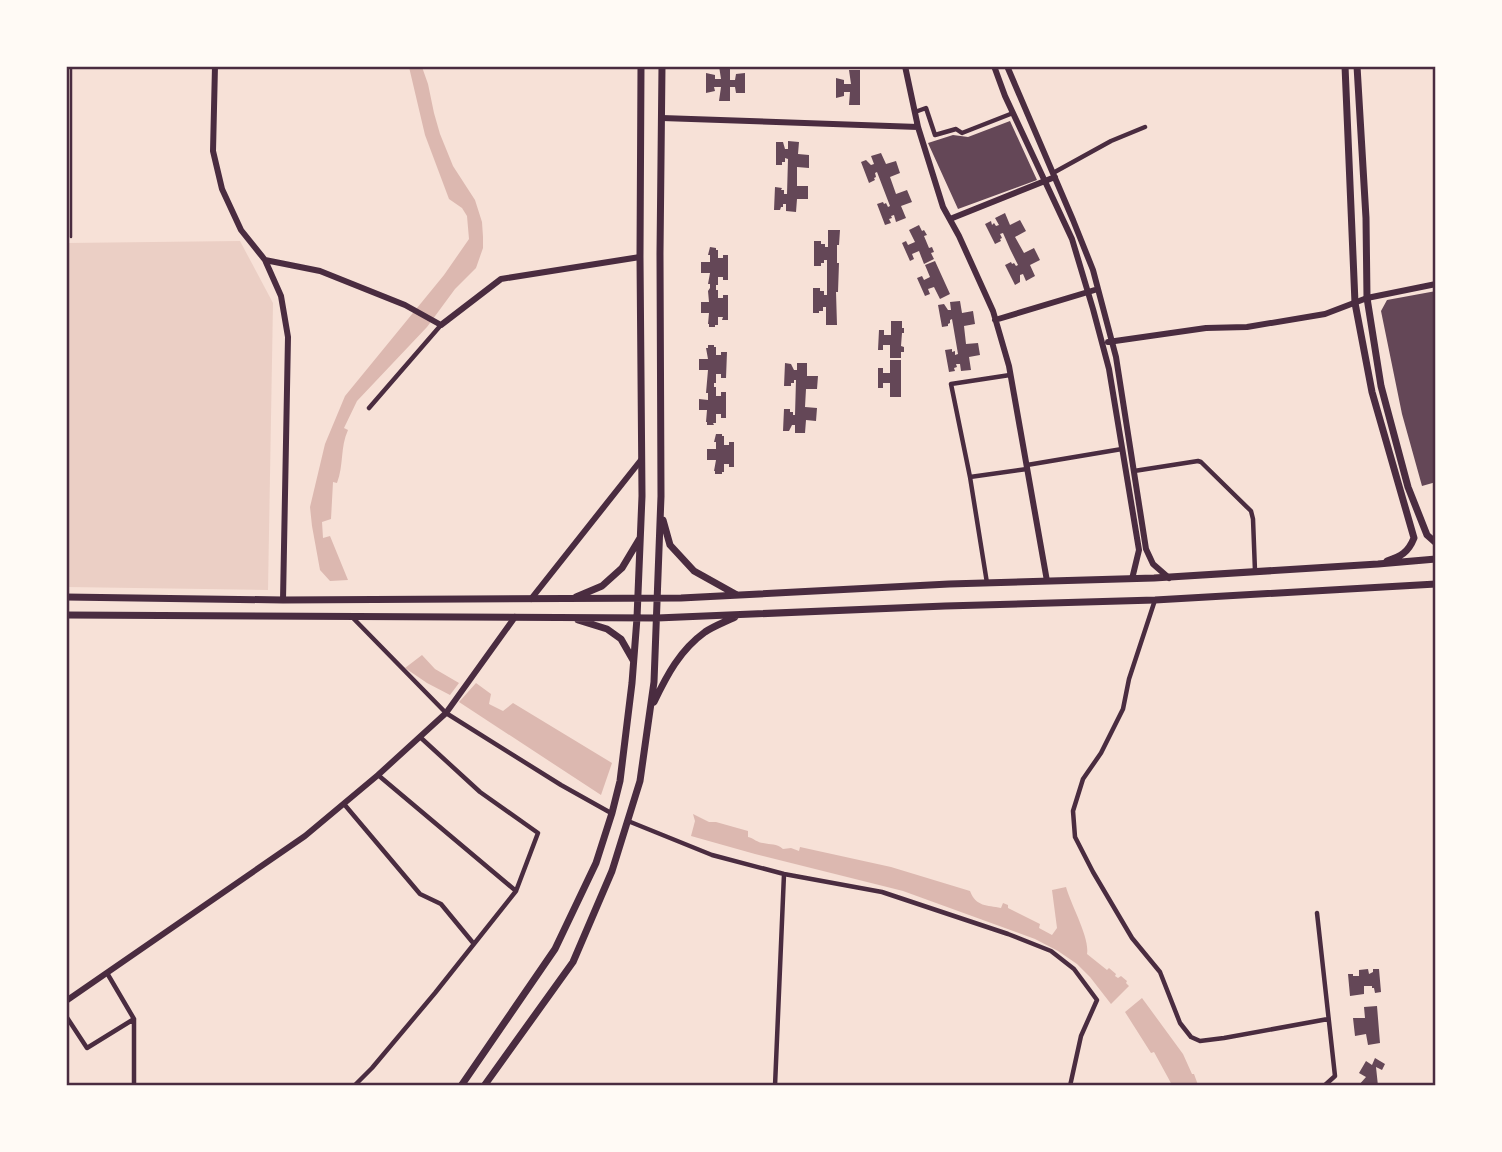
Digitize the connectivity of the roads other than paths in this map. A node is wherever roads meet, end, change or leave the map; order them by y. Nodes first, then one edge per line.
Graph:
1 (71, 66) edge
2 (215, 66) edge
3 (641, 66) edge
4 (662, 66) edge
5 (905, 66) edge
6 (995, 66) edge
7 (1007, 66) edge
8 (1345, 66) edge
9 (1357, 66) edge
10 (915, 112) junction
11 (1013, 113) junction
12 (662, 118) junction
13 (918, 127) junction
14 (1145, 128) dead end
15 (1054, 175) junction
16 (1045, 182) junction
17 (950, 219) junction
18 (71, 237) dead end
19 (640, 257) junction
20 (265, 260) junction
21 (1436, 284) edge
22 (1098, 289) junction
23 (1088, 293) junction
24 (1367, 298) junction
25 (1355, 303) junction
26 (995, 320) junction
27 (441, 325) junction
28 (1102, 342) junction
29 (1112, 342) junction
30 (1010, 375) junction
31 (369, 408) dead end
32 (1122, 449) junction
33 (641, 460) junction
34 (1027, 466) junction
35 (1134, 471) junction
36 (970, 477) junction
37 (661, 511) junction
38 (1427, 535) junction
39 (640, 538) junction
40 (1414, 538) junction
41 (1436, 544) edge
42 (1436, 559) edge
43 (1378, 564) junction
44 (1255, 572) junction
45 (1170, 578) junction
46 (1132, 579) junction
47 (1048, 581) junction
48 (987, 583) junction
49 (1436, 584) edge
50 (738, 595) junction
51 (66, 597) edge
52 (657, 598) junction
53 (531, 599) junction
54 (570, 599) junction
55 (638, 599) junction
56 (283, 600) junction
57 (1155, 600) junction
58 (740, 614) junction
59 (66, 615) edge
60 (352, 616) junction
61 (515, 617) junction
62 (570, 617) junction
63 (637, 618) junction
64 (657, 618) junction
65 (634, 661) junction
66 (650, 709) junction
67 (448, 710) junction
68 (419, 737) junction
69 (378, 775) junction
70 (344, 804) junction
71 (612, 813) junction
72 (628, 821) junction
73 (784, 874) junction
74 (516, 891) junction
75 (1317, 913) dead end
76 (474, 944) junction
77 (107, 973) junction
78 (66, 1001) edge
79 (66, 1016) edge
80 (134, 1019) junction
81 (1328, 1019) junction
82 (134, 1086) edge
83 (354, 1086) edge
84 (461, 1086) edge
85 (484, 1086) edge
86 (775, 1086) edge
87 (1070, 1086) edge
88 (1324, 1086) edge

1 - 18 lane
2 - 20 street
3 - 19 main road
4 - 12 main road
5 - 10 street
6 - 11 street
7 - 15 street
8 - 25 main road
9 - 24 main road
10 - 11 street
10 - 13 street
11 - 16 street
12 - 13 street
12 - 37 main road
13 - 17 street
14 - 15 street
15 - 16 street
15 - 22 street
16 - 17 street
16 - 23 street
17 - 26 street
19 - 27 street
19 - 33 main road
20 - 27 street
20 - 56 street
21 - 24 street
22 - 23 street
22 - 29 street
23 - 26 street
23 - 28 street
24 - 25 street
24 - 38 main road
25 - 29 street
25 - 40 main road
26 - 30 street
27 - 31 street
28 - 29 street
28 - 32 street
29 - 35 street
30 - 34 street
30 - 36 street
32 - 34 street
32 - 46 street
33 - 39 main road
33 - 53 street
34 - 36 street
34 - 47 street
35 - 44 street
35 - 45 street
36 - 48 street
37 - 50 main road
37 - 52 main road
38 - 40 main road
38 - 41 main road
39 - 54 main road
39 - 55 main road
40 - 43 main road
42 - 43 main road
43 - 44 main road
44 - 45 main road
45 - 46 main road
46 - 47 main road
47 - 48 main road
48 - 50 main road
49 - 57 main road
50 - 52 main road
51 - 56 main road
52 - 55 main road
52 - 64 main road
53 - 54 main road
53 - 56 main road
54 - 55 main road
55 - 63 main road
57 - 58 main road
57 - 81 street
58 - 64 main road
58 - 66 main road
59 - 60 main road
60 - 61 main road
60 - 67 street
61 - 62 main road
61 - 67 street
62 - 63 main road
62 - 65 main road
63 - 64 main road
63 - 65 main road
64 - 66 main road
65 - 71 main road
66 - 72 main road
67 - 68 street
67 - 71 street
68 - 69 street
68 - 74 street
69 - 70 street
69 - 74 street
70 - 76 street
70 - 77 street
71 - 84 main road
72 - 73 street
72 - 85 main road
73 - 86 street
73 - 87 street
74 - 76 street
75 - 81 street
76 - 83 street
77 - 78 street
77 - 80 street
79 - 80 street
80 - 82 street
81 - 88 street

